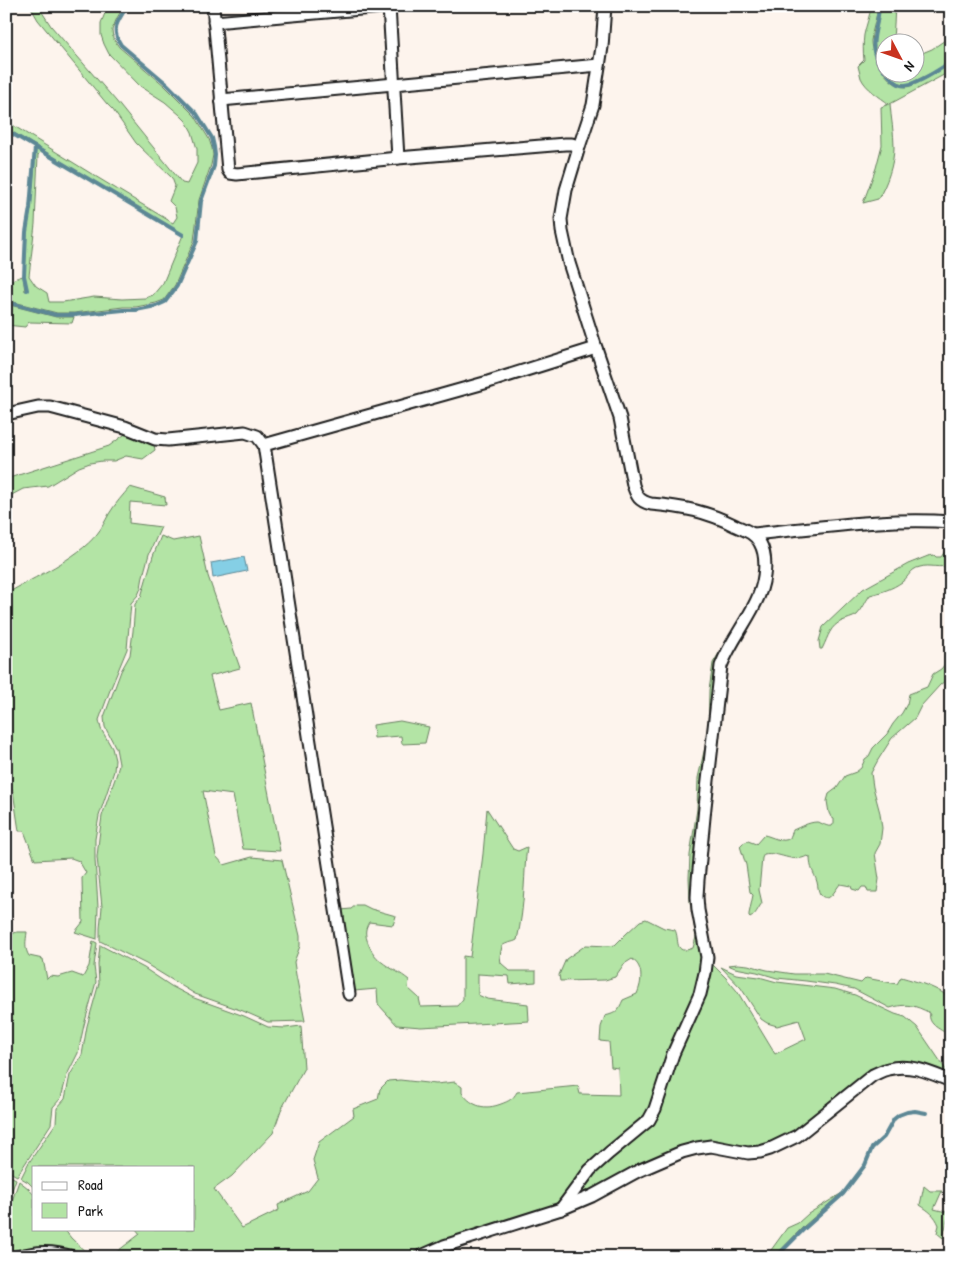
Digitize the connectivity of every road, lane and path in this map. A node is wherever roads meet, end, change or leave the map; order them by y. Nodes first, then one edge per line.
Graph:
1 (213, 6) edge
2 (395, 6) edge
3 (605, 6) edge
4 (389, 7) edge
5 (214, 22) junction
6 (598, 65) junction
7 (394, 84) junction
8 (221, 100) junction
9 (579, 147) junction
10 (398, 158) junction
11 (596, 348) junction
12 (6, 412) edge
13 (264, 444) junction
14 (951, 522) edge
15 (753, 534) junction
16 (349, 994) dead end
17 (951, 1081) edge
18 (561, 1209) junction
19 (17, 1257) edge
20 (73, 1257) edge
21 (419, 1257) edge

1 - 5 street
2 - 4 street
3 - 6 street
4 - 5 street
4 - 7 street
5 - 8 street
6 - 7 street
6 - 9 street
7 - 8 street
7 - 10 street
8 - 10 street
9 - 10 street
9 - 11 street
11 - 13 street
11 - 15 street
12 - 13 street
13 - 16 street
14 - 15 street
15 - 18 street
17 - 18 street
18 - 21 street
19 - 20 street

